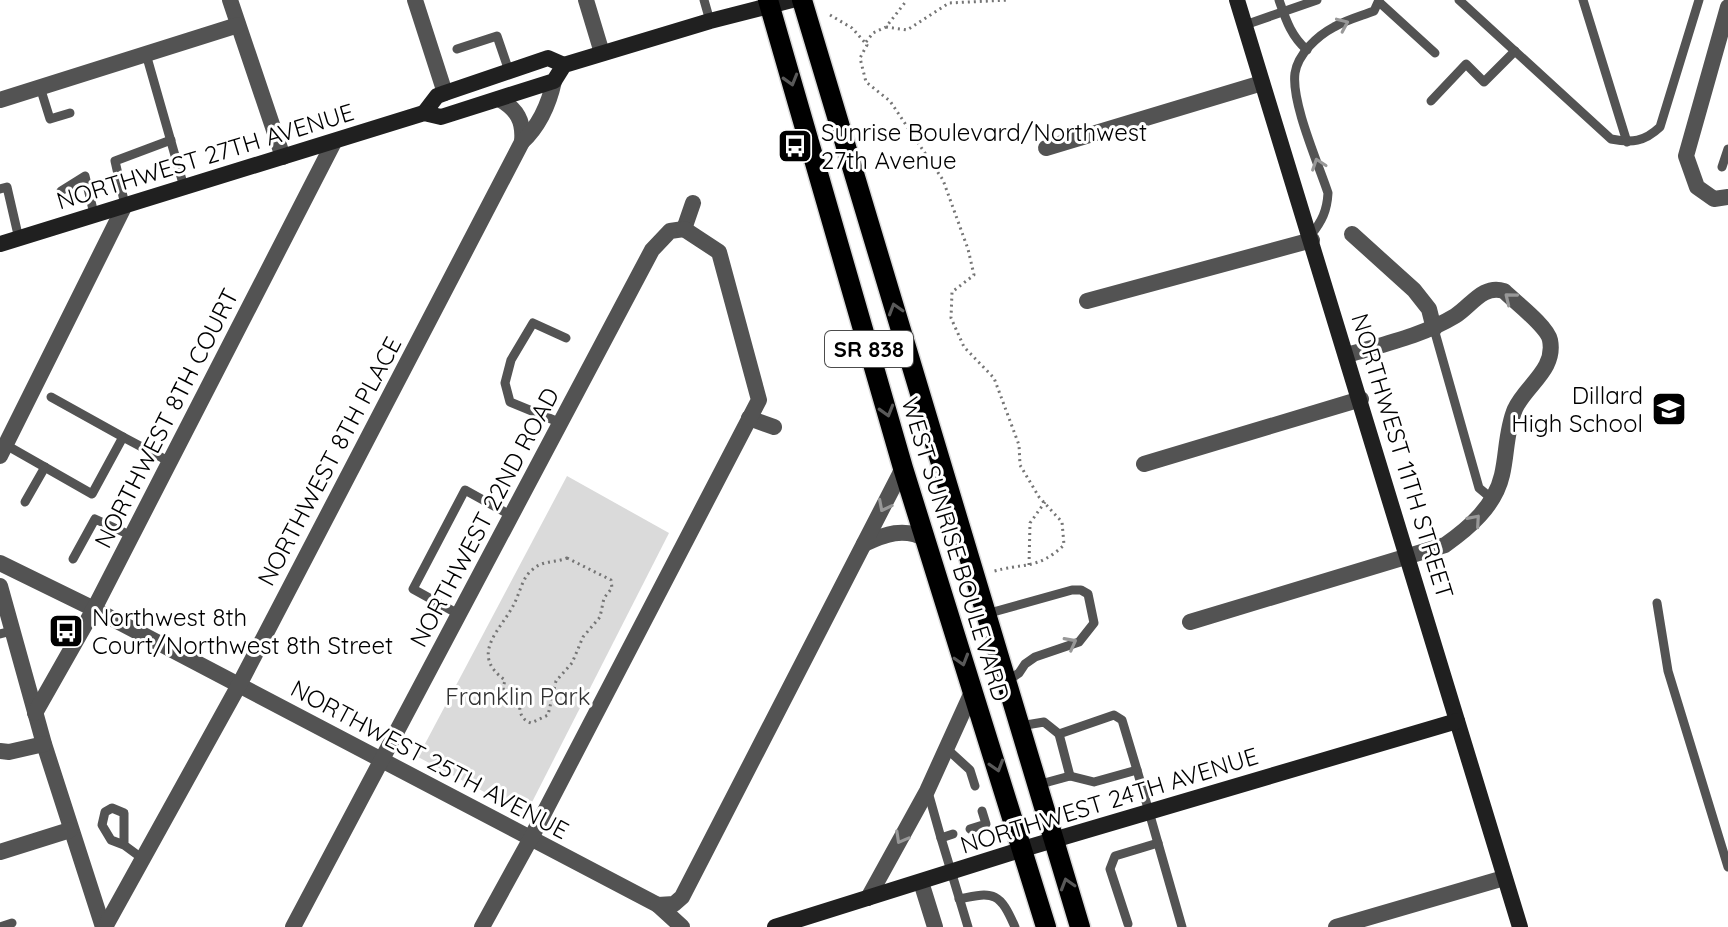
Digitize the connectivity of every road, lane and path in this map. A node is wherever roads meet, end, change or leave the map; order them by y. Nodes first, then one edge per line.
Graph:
1 (230, 0) edge
2 (415, 0) edge
3 (586, 0) edge
4 (704, 0) edge
5 (792, 0) edge
6 (802, 0) edge
7 (907, 0) edge
8 (1009, 0) edge
9 (1237, 0) edge
10 (1279, 0) edge
11 (1317, 0) edge
12 (1459, 0) edge
13 (1583, 0) edge
14 (1699, 0) edge
15 (1379, 1) edge
16 (768, 3) edge
17 (1728, 7) edge
18 (1283, 12) junction
19 (830, 15) dead end
20 (710, 21) junction
21 (238, 25) junction
22 (1245, 25) junction
23 (886, 27) junction
24 (865, 43) junction
25 (457, 49) dead end
26 (1307, 50) junction
27 (1515, 51) junction
28 (602, 53) junction
29 (1435, 53) dead end
30 (146, 54) junction
31 (564, 65) junction
32 (509, 71) junction
33 (554, 81) junction
34 (1262, 83) junction
35 (40, 87) junction
36 (445, 93) junction
37 (499, 99) junction
38 (0, 100) edge
39 (1431, 101) dead end
40 (70, 113) dead end
41 (424, 113) junction
42 (171, 140) junction
43 (334, 142) junction
44 (522, 142) junction
45 (1627, 142) junction
46 (1046, 148) dead end
47 (1728, 149) edge
48 (283, 157) junction
49 (1722, 167) dead end
50 (184, 187) junction
51 (0, 189) edge
52 (61, 191) dead end
53 (1728, 197) edge
54 (693, 203) dead end
55 (125, 205) junction
56 (94, 214) junction
57 (684, 229) junction
58 (1352, 234) dead end
59 (1312, 238) junction
60 (19, 239) junction
61 (0, 244) edge
62 (1087, 301) dead end
63 (1434, 329) junction
64 (566, 338) dead end
65 (1347, 355) junction
66 (51, 397) dead end
67 (1361, 399) junction
68 (749, 418) junction
69 (561, 423) junction
70 (774, 427) dead end
71 (123, 437) junction
72 (3, 451) edge
73 (170, 462) junction
74 (1144, 464) dead end
75 (45, 467) junction
76 (903, 468) junction
77 (1491, 498) junction
78 (25, 502) dead end
79 (1045, 502) junction
80 (512, 516) junction
81 (132, 536) junction
82 (926, 539) junction
83 (864, 544) junction
84 (1408, 557) junction
85 (73, 559) dead end
86 (0, 563) edge
87 (1029, 566) junction
88 (991, 572) dead end
89 (0, 586) edge
90 (1657, 603) dead end
91 (94, 609) junction
92 (986, 614) junction
93 (460, 615) junction
94 (1190, 622) dead end
95 (6, 633) edge
96 (583, 637) joint
97 (1006, 682) junction
98 (239, 685) junction
99 (972, 692) junction
100 (35, 713) junction
101 (1457, 721) junction
102 (1020, 726) junction
103 (1059, 734) junction
104 (44, 744) junction
105 (946, 748) junction
106 (0, 751) edge
107 (383, 761) junction
108 (1137, 770) junction
109 (1070, 776) junction
110 (1037, 785) junction
111 (975, 786) dead end
112 (927, 791) junction
113 (982, 811) dead end
114 (1149, 812) junction
115 (970, 829) dead end
116 (70, 830) junction
117 (953, 834) dead end
118 (531, 838) junction
119 (941, 838) junction
120 (1054, 840) junction
121 (1158, 843) junction
122 (124, 845) dead end
123 (1023, 849) junction
124 (0, 852) edge
125 (143, 859) junction
126 (1728, 867) edge
127 (951, 873) junction
128 (1504, 878) junction
129 (921, 882) junction
130 (868, 898) junction
131 (959, 899) junction
132 (669, 903) junction
133 (12, 923) dead end
134 (1128, 924) dead end
135 (0, 927) edge
136 (104, 927) edge
137 (293, 927) edge
138 (482, 927) edge
139 (684, 927) edge
140 (778, 927) edge
141 (935, 927) edge
142 (968, 927) edge
143 (1015, 927) edge
144 (1046, 927) edge
145 (1080, 927) edge
146 (1182, 927) edge
147 (1336, 927) edge
148 (1520, 927) edge

1 - 21 street
2 - 36 street
3 - 28 street
4 - 20 lane
5 - 16 street, NORTHWEST 27TH AVENUE
92 -> 6 main road, WEST SUNRISE BOULEVARD / SR 838
7 - 23 path
8 - 23 path
9 - 22 street, NORTHWEST 11TH STREET
10 - 18 lane
11 - 18 lane
12 - 27 lane
13 - 45 lane
14 - 45 lane
26 -> 15 lane
15 - 29 lane
16 - 20 street, NORTHWEST 27TH AVENUE
16 -> 76 main road, WEST SUNRISE BOULEVARD / SR 838
17 - 53 street
18 - 22 lane
18 - 26 lane
19 - 24 path
20 - 28 street, NORTHWEST 27TH AVENUE
21 - 30 street
21 - 48 street
22 - 34 street, NORTHWEST 11TH STREET
23 - 24 path
24 - 79 path
25 - 32 lane
59 -> 26 lane
27 - 39 lane
27 - 45 lane
28 - 31 street, NORTHWEST 27TH AVENUE
30 - 35 street
30 - 42 lane
31 - 32 street, NORTHWEST 27TH AVENUE
31 - 33 street
32 - 36 street, NORTHWEST 27TH AVENUE
33 - 37 street, NORTHWEST 27TH AVENUE
33 - 44 street, NORTHWEST 8TH PLACE
34 - 46 street
34 - 59 street, NORTHWEST 11TH STREET
35 - 38 street
35 - 40 lane
36 - 41 street, NORTHWEST 27TH AVENUE
37 - 41 street, NORTHWEST 27TH AVENUE
37 - 44 street
41 - 43 street, NORTHWEST 27TH AVENUE
42 - 50 lane
42 - 55 lane
43 - 48 street, NORTHWEST 27TH AVENUE
43 - 73 street, NORTHWEST 8TH COURT
44 - 98 street, NORTHWEST 8TH PLACE
47 - 49 lane
48 - 50 street, NORTHWEST 27TH AVENUE
50 - 55 street, NORTHWEST 27TH AVENUE
51 - 60 lane
52 - 56 lane
54 - 57 street
55 - 56 street, NORTHWEST 27TH AVENUE
55 - 72 street
56 - 60 street, NORTHWEST 27TH AVENUE
57 - 68 street
57 - 69 street, NORTHWEST 22ND ROAD
58 - 63 street
59 - 62 street
59 - 65 street, NORTHWEST 11TH STREET
60 - 61 street, NORTHWEST 27TH AVENUE
63 - 65 street
63 - 77 lane
77 -> 63 street
64 - 69 lane
65 - 67 street, NORTHWEST 11TH STREET
66 - 71 lane
67 - 74 street
67 - 84 street, NORTHWEST 11TH STREET
68 - 70 street
68 - 118 street
69 - 80 street, NORTHWEST 22ND ROAD
71 - 73 lane
71 - 75 lane
72 - 75 lane
73 - 81 street, NORTHWEST 8TH COURT
75 - 78 lane
76 - 82 main road, WEST SUNRISE BOULEVARD / SR 838
76 -> 83 street
84 -> 77 street
79 - 87 path
79 - 87 path
80 - 93 street, NORTHWEST 22ND ROAD
80 - 93 lane
81 - 85 lane
81 - 91 street, NORTHWEST 8TH COURT
82 - 83 street
82 -> 99 main road, WEST SUNRISE BOULEVARD / SR 838
83 - 132 street
84 - 94 street
84 - 101 street, NORTHWEST 11TH STREET
86 - 91 street, NORTHWEST 25TH AVENUE
87 - 88 path
89 - 95 street
90 - 126 lane
91 - 98 street, NORTHWEST 25TH AVENUE
91 - 100 street, NORTHWEST 8TH COURT
92 - 97 main road, WEST SUNRISE BOULEVARD / SR 838
97 -> 92 lane
93 - 107 street, NORTHWEST 22ND ROAD
95 - 100 street
96 - 96 path
97 - 102 main road, WEST SUNRISE BOULEVARD / SR 838
98 - 107 street, NORTHWEST 25TH AVENUE
98 - 125 street, NORTHWEST 8TH PLACE
99 - 105 street
99 -> 123 main road, WEST SUNRISE BOULEVARD / SR 838
100 - 104 street
101 - 114 street, NORTHWEST 24TH AVENUE
101 - 128 street, NORTHWEST 11TH STREET
102 - 103 lane
102 - 110 main road, WEST SUNRISE BOULEVARD / SR 838
103 - 108 lane
103 - 109 lane
104 - 106 street
104 - 116 street
105 - 111 lane
105 - 112 street
107 - 118 street, NORTHWEST 25TH AVENUE
107 - 137 street, NORTHWEST 22ND ROAD
108 - 109 lane
108 - 114 lane
109 - 110 lane
110 - 120 main road, WEST SUNRISE BOULEVARD / SR 838
112 - 119 lane
112 -> 130 street
113 - 115 lane
114 - 120 street, NORTHWEST 24TH AVENUE
114 - 121 lane
116 - 124 street
116 - 136 street
117 - 119 lane
118 - 132 street, NORTHWEST 25TH AVENUE
118 - 138 street
119 - 127 lane
120 - 123 street, NORTHWEST 24TH AVENUE
145 -> 120 main road, WEST SUNRISE BOULEVARD / SR 838
121 - 134 lane
121 - 146 lane
122 - 125 lane
123 - 127 street, NORTHWEST 24TH AVENUE
123 - 144 main road, WEST SUNRISE BOULEVARD / SR 838
125 - 136 street, NORTHWEST 8TH PLACE
127 - 129 street, NORTHWEST 24TH AVENUE
127 - 131 lane
128 - 147 street
128 - 148 street, NORTHWEST 11TH STREET
129 - 130 street, NORTHWEST 24TH AVENUE
129 - 141 street
130 - 140 street, NORTHWEST 24TH AVENUE
131 - 142 lane
131 - 143 lane
132 - 139 street, NORTHWEST 25TH AVENUE
132 - 139 street
133 - 135 lane

